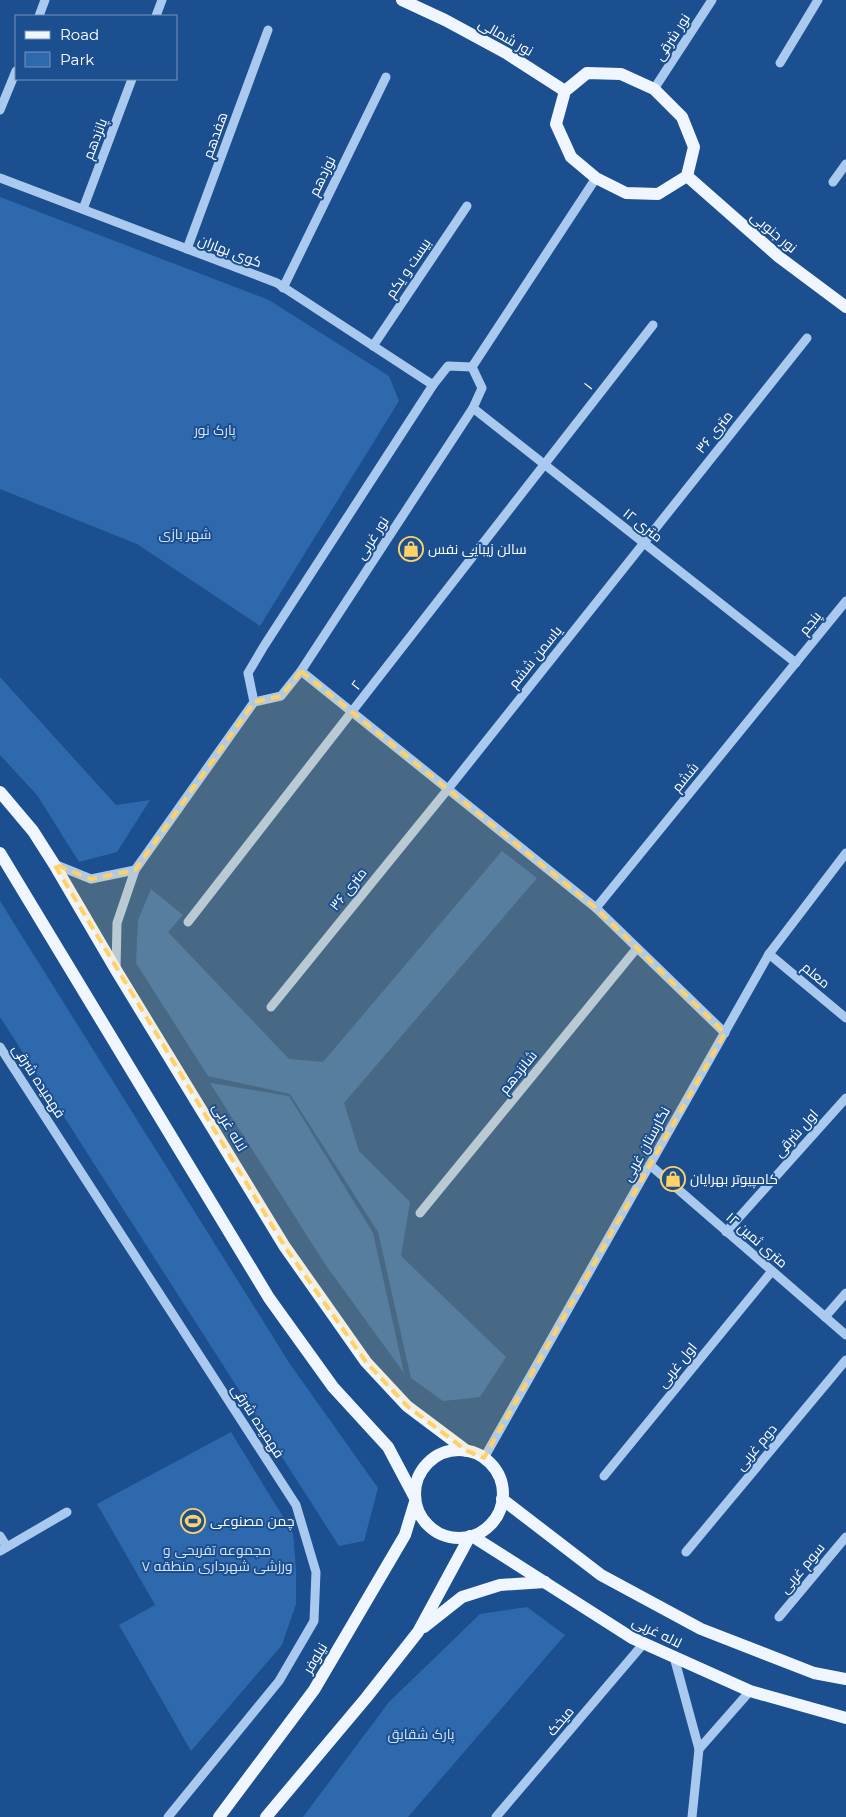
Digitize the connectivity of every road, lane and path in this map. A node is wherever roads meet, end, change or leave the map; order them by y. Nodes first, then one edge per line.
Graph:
1 (46, 0) edge
2 (162, 0) edge
3 (402, 0) edge
4 (712, 0) edge
5 (818, 0) edge
6 (39, 15) edge
7 (156, 15) edge
8 (268, 30) dead end
9 (780, 63) dead end
10 (15, 73) edge
11 (386, 77) dead end
12 (132, 80) edge
13 (654, 89) junction
14 (565, 92) junction
15 (0, 110) edge
16 (846, 164) edge
17 (687, 176) junction
18 (0, 178) edge
19 (596, 178) junction
20 (833, 182) dead end
21 (467, 206) dead end
22 (83, 209) junction
23 (187, 249) junction
24 (283, 288) junction
25 (846, 307) edge
26 (653, 325) dead end
27 (807, 338) dead end
28 (373, 346) junction
29 (472, 367) junction
30 (433, 385) junction
31 (473, 408) junction
32 (544, 464) junction
33 (644, 542) junction
34 (846, 601) edge
35 (796, 663) junction
36 (301, 671) junction
37 (254, 702) junction
38 (352, 712) junction
39 (448, 789) junction
40 (0, 792) edge
41 (0, 853) edge
42 (846, 853) edge
43 (54, 864) junction
44 (135, 870) junction
45 (596, 908) junction
46 (188, 922) dead end
47 (637, 948) junction
48 (769, 954) junction
49 (116, 970) junction
50 (271, 1007) dead end
51 (846, 1018) edge
52 (725, 1033) junction
53 (0, 1047) edge
54 (846, 1098) edge
55 (650, 1165) junction
56 (420, 1213) dead end
57 (726, 1232) junction
58 (772, 1271) junction
59 (846, 1293) edge
60 (825, 1317) junction
61 (846, 1335) edge
62 (846, 1360) edge
63 (467, 1451) junction
64 (484, 1458) junction
65 (604, 1476) dead end
66 (502, 1499) junction
67 (415, 1500) junction
68 (67, 1512) dead end
69 (0, 1536) edge
70 (471, 1536) junction
71 (846, 1537) edge
72 (3, 1549) edge
73 (686, 1552) dead end
74 (546, 1582) junction
75 (779, 1617) dead end
76 (418, 1632) junction
77 (644, 1643) junction
78 (674, 1657) junction
79 (846, 1679) edge
80 (750, 1691) junction
81 (846, 1718) edge
82 (700, 1749) junction
83 (168, 1817) edge
84 (219, 1817) edge
85 (266, 1817) edge
86 (496, 1817) edge
87 (692, 1817) edge

1 - 6 street
2 - 7 street
3 - 14 main road, نور شمالی
4 - 13 street, نور شرقی
5 - 9 street
8 - 23 street, هفدهم
10 - 15 street
11 - 24 street, نوزدهم
12 - 22 street, پانزدهم
13 - 14 main road
13 - 17 main road
14 - 19 main road
16 - 20 street
17 - 19 main road
17 - 25 main road, نور جنوبی
18 - 22 street, کوی بهاران
19 - 29 street
21 - 28 street, بیست و یکم
22 - 23 street, کوی بهاران
23 - 24 street, کوی بهاران
24 - 28 street, کوی بهاران
26 - 32 street, ۱
27 - 33 street, ۳۶ متری
28 - 30 street, کوی بهاران
29 - 30 street
29 - 31 street, نور غربی
30 - 37 street
31 - 32 street, ۱۲ متری
31 - 36 street, نور غربی
32 - 33 street, ۱۲ متری
32 - 38 street, ۲
33 - 35 street, ۱۲ متری
33 - 39 street, یاسمن ششم
34 - 35 street, پنجم
35 - 45 street, ششم
36 - 37 street, نور غربی
36 - 38 street
37 - 44 street
38 - 39 street
38 - 46 street, ۲
39 - 45 street
39 - 50 street, ۳۶ متری
40 - 43 main road, لاله غربی
41 - 67 main road
42 - 48 street, نگارستان غربی
43 - 44 street
43 - 49 main road, لاله غربی
44 - 49 street
45 - 47 street
47 - 52 street
47 - 56 street, شانزدهم
48 - 51 street, معلم
48 - 52 street, نگارستان غربی
49 - 63 main road, لاله غربی
52 - 55 street, نگارستان غربی
53 - 83 street, فهمیده شرقی
54 - 57 street, اول شرقی
55 - 57 street, ۱۲ متری ثمین
55 - 64 street, نگارستان غربی
57 - 58 street, ۱۲ متری ثمین
58 - 60 street, ۱۲ متری ثمین
58 - 65 street, اول غربی
59 - 60 street
60 - 61 street, ۱۲ متری ثمین
62 - 73 street, دوم غربی
63 - 64 main road
63 - 67 main road
64 - 66 main road
66 - 70 main road
66 - 79 main road, لاله غربی
67 - 70 main road
67 - 84 main road, نیلوفر
68 - 72 street
69 - 72 street
70 - 74 main road, لاله غربی
70 - 76 main road
71 - 75 street, سوم غربی
74 - 76 main road
74 - 77 main road, لاله غربی
76 - 85 main road
77 - 78 main road, لاله غربی
77 - 86 street, میخک
78 - 80 main road, لاله غربی
78 - 82 street
80 - 81 main road, لاله غربی
80 - 82 street
82 - 87 street

